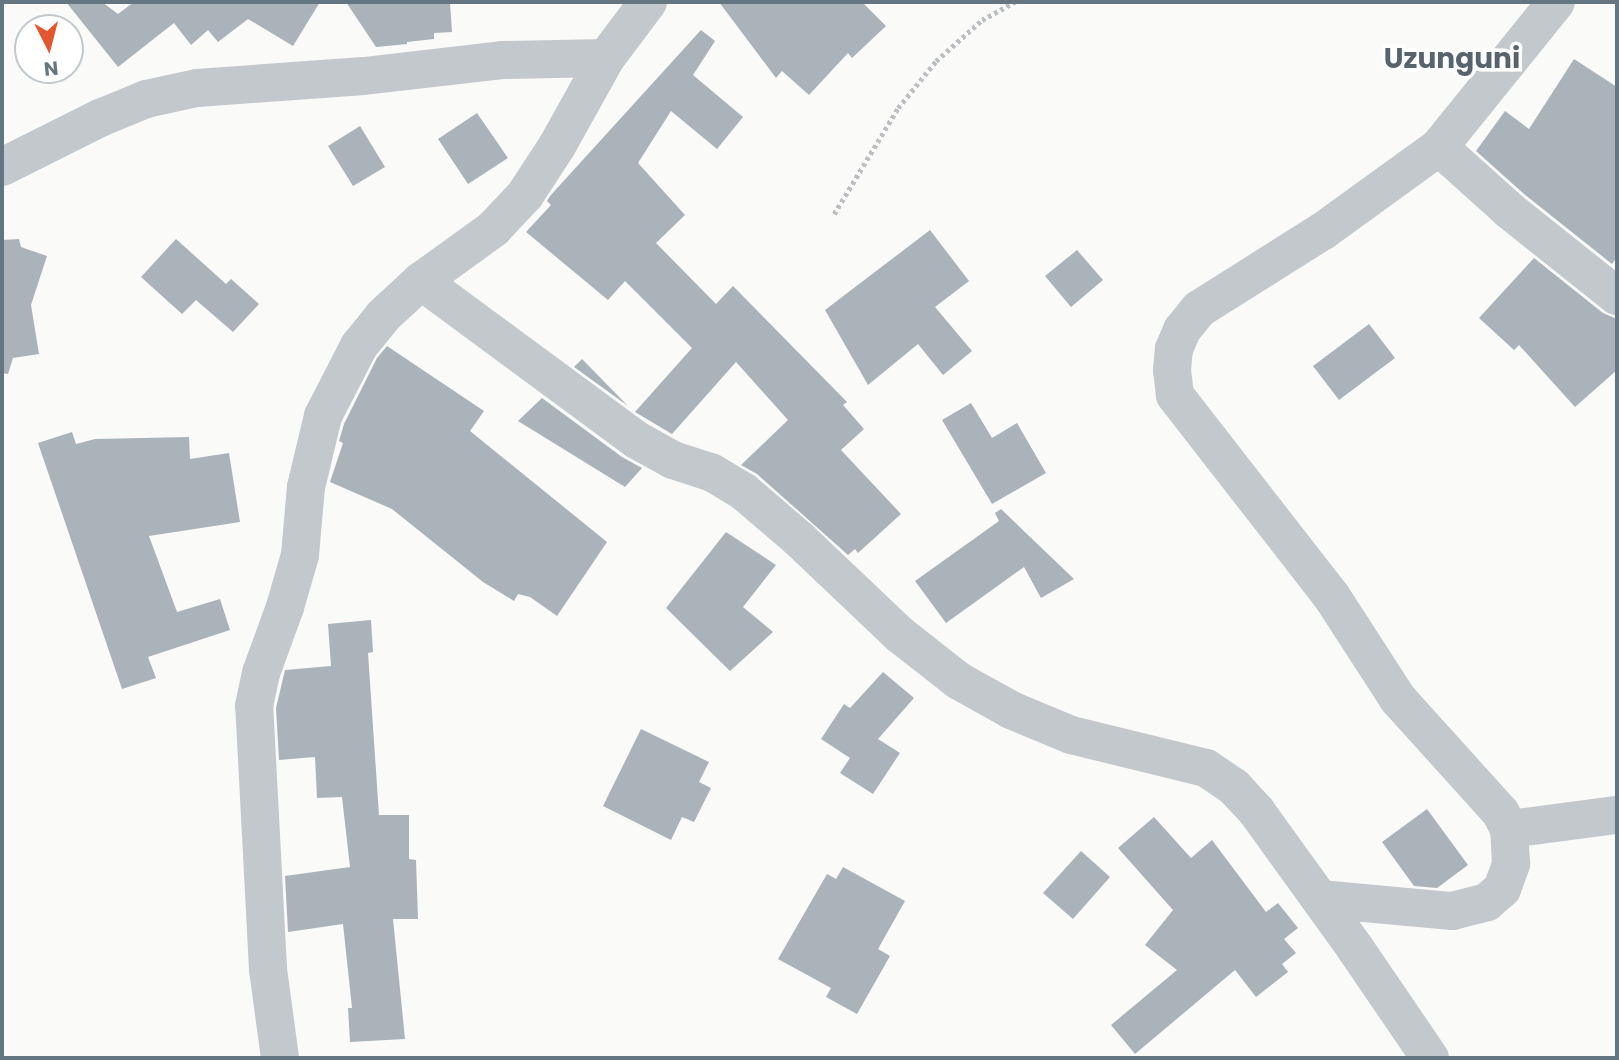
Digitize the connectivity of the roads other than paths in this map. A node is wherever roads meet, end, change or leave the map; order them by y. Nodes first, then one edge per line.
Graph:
1 (648, 2) edge
2 (1556, 2) edge
3 (606, 58) junction
4 (1438, 147) junction
5 (2, 167) edge
6 (421, 281) junction
7 (1617, 296) edge
8 (1617, 816) edge
9 (1509, 829) junction
10 (1320, 899) junction
11 (280, 1058) edge
12 (1430, 1058) edge

1 - 3 street
2 - 4 street
3 - 5 street
3 - 6 street
4 - 7 street
4 - 9 street
6 - 10 street
6 - 11 street
8 - 9 street
9 - 10 street
10 - 12 street

